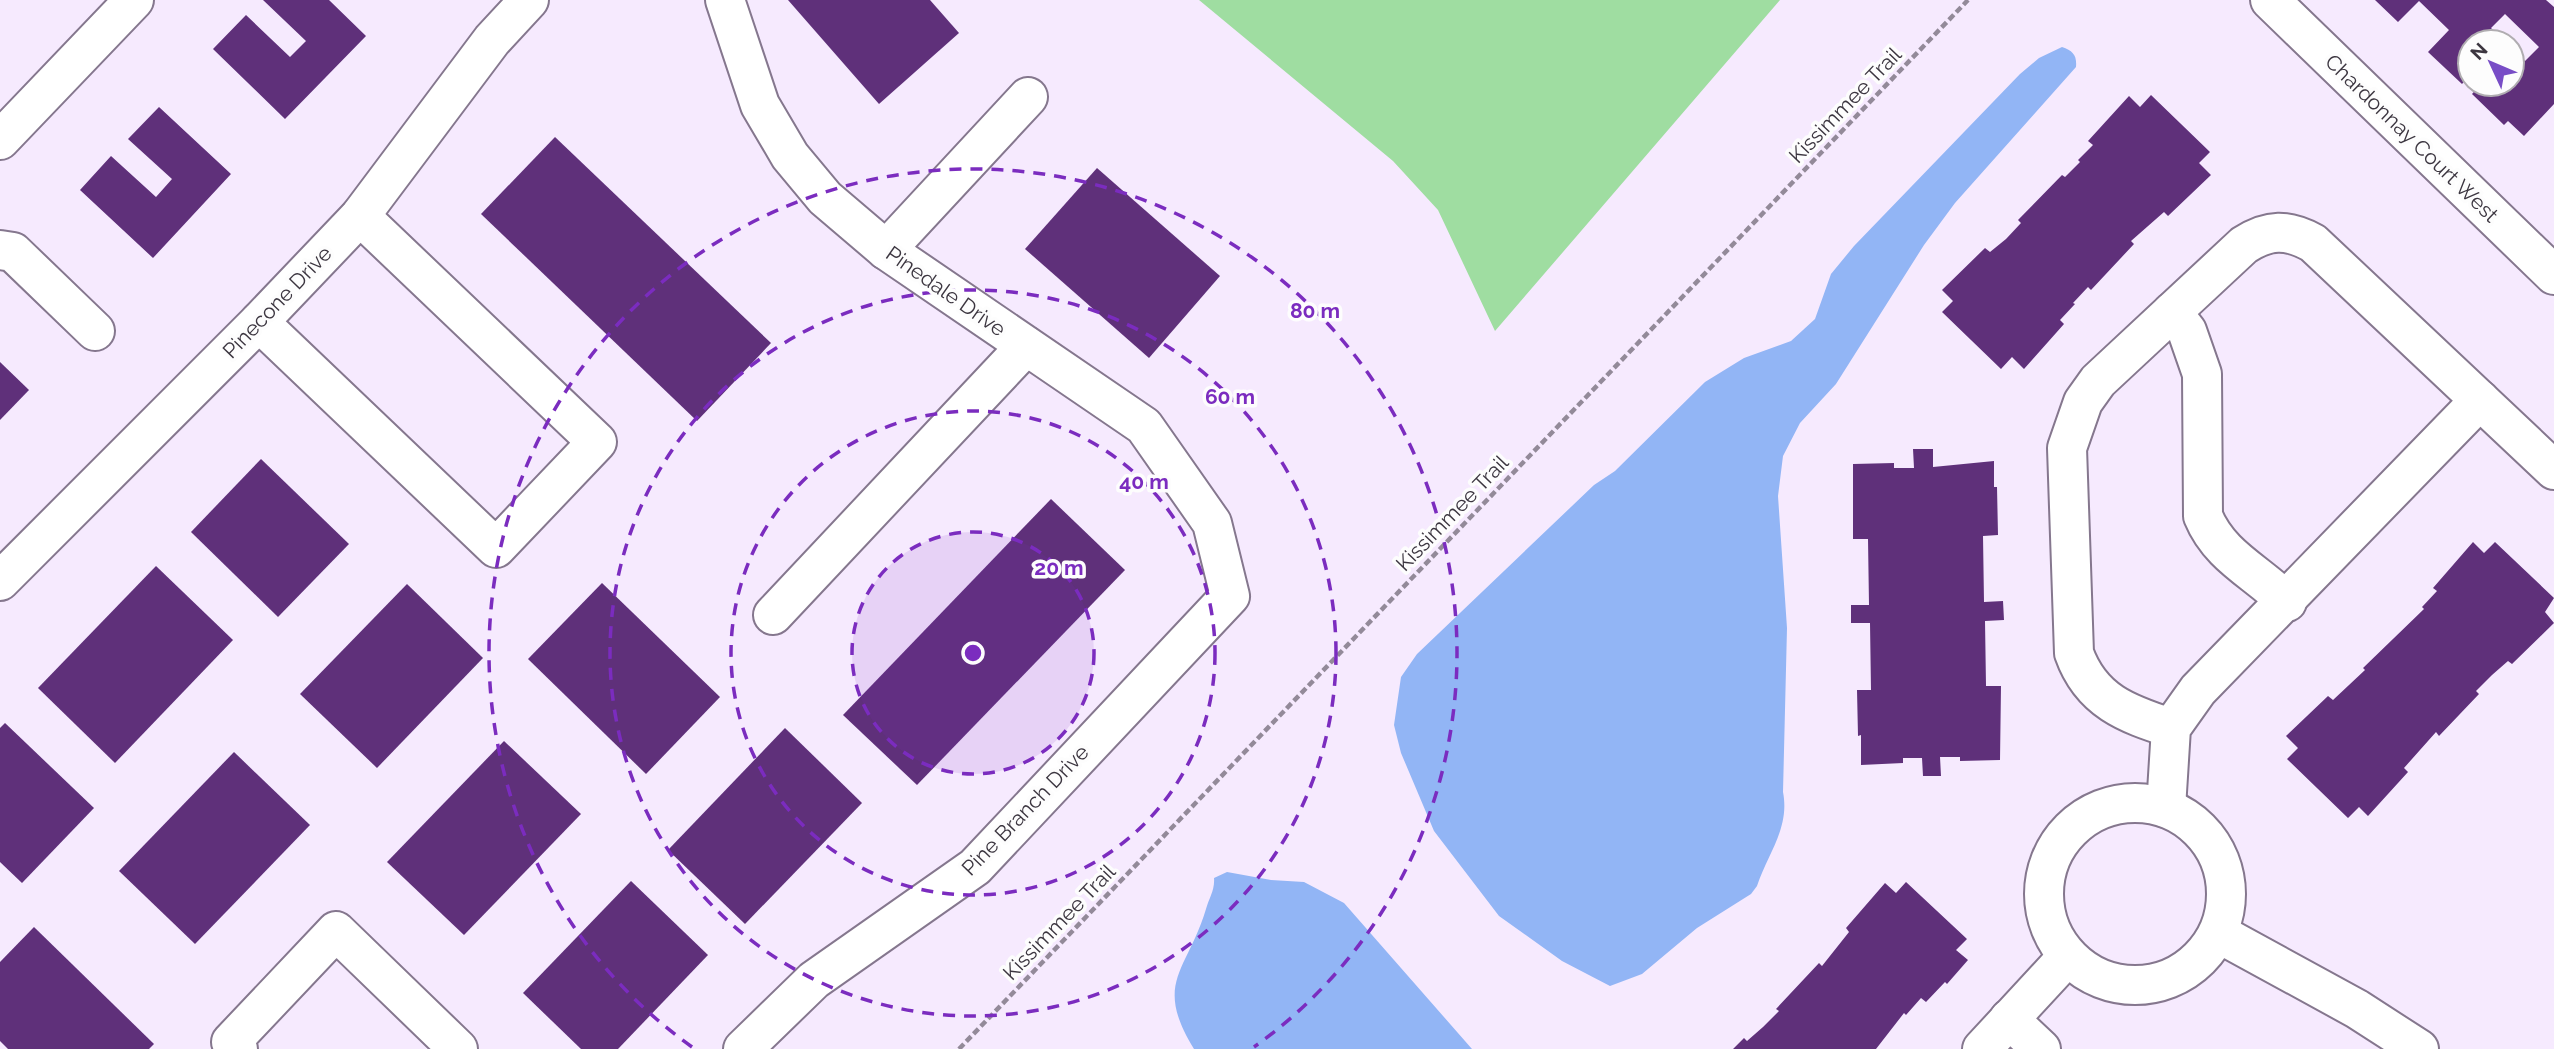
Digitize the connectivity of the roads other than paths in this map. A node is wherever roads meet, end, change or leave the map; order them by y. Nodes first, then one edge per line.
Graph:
1 (529, 0) edge
2 (2270, 0) edge
3 (129, 2) edge
4 (728, 9) edge
5 (1028, 97) dead end
6 (0, 140) edge
7 (360, 216) junction
8 (0, 250) edge
9 (886, 250) junction
10 (2554, 275) edge
11 (2172, 312) junction
12 (259, 322) junction
13 (95, 331) dead end
14 (1026, 346) junction
15 (2480, 400) junction
16 (2554, 470) edge
17 (1212, 523) joint
18 (0, 581) edge
19 (2287, 602) junction
20 (774, 615) dead end
21 (2171, 728) junction
22 (2166, 808) junction
23 (2218, 933) junction
24 (2067, 957) junction
25 (2009, 1019) junction
26 (238, 1049) edge
27 (457, 1049) edge
28 (743, 1049) edge
29 (1982, 1049) edge
30 (2041, 1049) edge
31 (2420, 1049) edge

1 - 7 street, Pinecone Drive
2 - 10 street, Chardonnay Court West
3 - 6 street
4 - 9 street, Pinedale Drive
5 - 9 street
7 - 12 street, Pinecone Drive
7 - 12 street
8 - 13 street
9 - 14 street, Pinedale Drive
11 - 15 street
11 - 19 street
11 - 21 street
12 - 18 street, Pinecone Drive
14 - 17 street, Pinedale Drive
14 - 20 street
15 - 16 street
15 - 19 street
17 - 28 street, Pine Branch Drive
19 - 21 street
21 - 22 street
22 - 23 street
22 - 24 street
23 - 24 street
23 - 31 street
24 - 25 street
25 - 29 street
25 - 30 street
26 - 27 street

